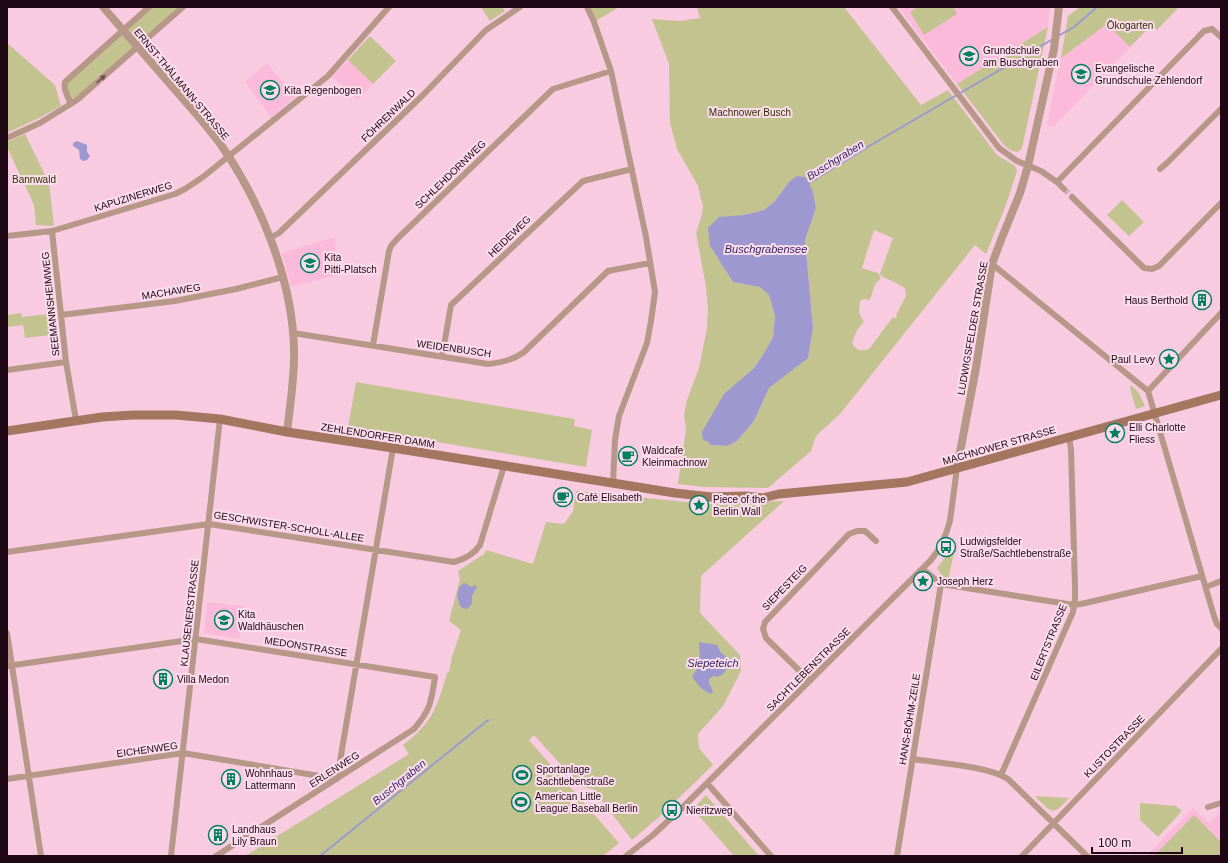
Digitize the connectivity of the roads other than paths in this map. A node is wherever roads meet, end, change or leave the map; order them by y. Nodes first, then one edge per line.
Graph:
1 (103, 7) edge
2 (149, 7) edge
3 (183, 7) edge
4 (389, 7) edge
5 (520, 7) edge
6 (587, 7) edge
7 (892, 7) edge
8 (1059, 7) edge
9 (123, 30) junction
10 (1221, 37) edge
11 (137, 46) junction
12 (611, 71) junction
13 (71, 104) junction
14 (1221, 109) edge
15 (7, 138) edge
16 (229, 157) junction
17 (1028, 166) junction
18 (632, 169) junction
19 (1160, 169) dead end
20 (1057, 182) junction
21 (1064, 189) tunnel mouth
22 (1072, 197) tunnel mouth
23 (1221, 203) edge
24 (52, 231) junction
25 (7, 236) edge
26 (270, 238) junction
27 (650, 263) junction
28 (992, 264) junction
29 (283, 277) junction
30 (1221, 313) edge
31 (61, 315) junction
32 (293, 333) junction
33 (373, 345) junction
34 (442, 357) junction
35 (66, 362) junction
36 (7, 370) edge
37 (1148, 391) junction
38 (1221, 395) edge
39 (1154, 414) junction
40 (76, 420) junction
41 (220, 420) junction
42 (7, 431) edge
43 (287, 432) junction
44 (1069, 437) junction
45 (393, 448) junction
46 (504, 466) junction
47 (957, 468) junction
48 (613, 483) junction
49 (760, 496) joint
50 (209, 524) junction
51 (876, 541) dead end
52 (376, 550) junction
53 (7, 552) edge
54 (923, 569) junction
55 (1202, 576) junction
56 (1221, 581) edge
57 (941, 584) junction
58 (1206, 587) junction
59 (1074, 605) junction
60 (1221, 628) edge
61 (7, 633) edge
62 (196, 638) junction
63 (1221, 649) edge
64 (356, 665) junction
65 (9, 666) edge
66 (435, 677) joint
67 (810, 681) junction
68 (183, 754) junction
69 (913, 759) junction
70 (1002, 775) junction
71 (28, 776) junction
72 (7, 779) edge
73 (338, 779) junction
74 (707, 783) junction
75 (1221, 803) edge
76 (1208, 807) dead end
77 (1053, 823) junction
78 (41, 856) edge
79 (171, 856) edge
80 (216, 856) edge
81 (626, 856) edge
82 (771, 856) edge
83 (897, 856) edge
84 (1022, 856) edge
85 (1087, 856) edge

1 - 9 street, ERNST-THÄLMANN-STRASSE
2 - 9 street
3 - 11 street
4 - 16 street, KAPUZINERWEG
5 - 26 street, FÖHRENWALD
6 - 12 street
7 - 17 street
8 - 17 street, LUDWIGSFELDER STRASSE
9 - 11 street, ERNST-THÄLMANN-STRASSE
9 - 13 street
10 - 20 street
13 -> 11 street
11 - 16 street, ERNST-THÄLMANN-STRASSE
12 - 18 street
12 - 33 street, SCHLEHDORNWEG
13 - 15 street
14 - 19 street
16 - 24 street, KAPUZINERWEG
16 - 26 street, ERNST-THÄLMANN-STRASSE
17 - 20 street
17 - 28 street, LUDWIGSFELDER STRASSE
18 - 27 street
18 - 34 street, HEIDEWEG
20 - 21 street
22 - 23 street
24 - 25 street
24 - 31 street, SEEMANNSHEIMWEG
26 - 29 street, ERNST-THÄLMANN-STRASSE
27 - 34 street, WEIDENBUSCH
27 - 48 street
28 - 37 street
28 - 47 street, LUDWIGSFELDER STRASSE
29 - 31 street, MACHAWEG
29 - 32 street, ERNST-THÄLMANN-STRASSE
30 - 37 street
31 - 35 street, SEEMANNSHEIMWEG
32 - 33 street, WEIDENBUSCH
32 - 43 street, ERNST-THÄLMANN-STRASSE
33 - 34 street, WEIDENBUSCH
35 - 36 street
35 - 40 street, SEEMANNSHEIMWEG
37 - 39 street
38 - 39 main road, MACHNOWER STRASSE
39 - 44 main road, MACHNOWER STRASSE
39 - 55 street
40 - 41 main road, ZEHLENDORFER DAMM
40 - 42 main road, ZEHLENDORFER DAMM
41 - 43 main road, ZEHLENDORFER DAMM
41 - 50 street, KLAUSENERSTRASSE
43 - 45 main road, ZEHLENDORFER DAMM
44 - 47 main road, MACHNOWER STRASSE
44 - 59 street, EILERTSTRASSE
45 - 46 main road, ZEHLENDORFER DAMM
45 - 52 street
46 - 48 main road, ZEHLENDORFER DAMM
46 - 52 street, GESCHWISTER-SCHOLL-ALLEE
47 - 49 main road, MACHNOWER STRASSE
47 - 54 street, SACHTLEBENSTRASSE
48 - 49 main road, ZEHLENDORFER DAMM
50 - 52 street, GESCHWISTER-SCHOLL-ALLEE
50 - 53 street, GESCHWISTER-SCHOLL-ALLEE
50 - 62 street, KLAUSENERSTRASSE
51 - 67 street, SIEPESTEIG
52 - 64 street
54 - 57 street
54 - 67 street, SACHTLEBENSTRASSE
55 - 58 street
55 - 59 street
56 - 58 street
57 - 59 street
57 - 69 street, HANS-BÖHM-ZEILE
58 - 60 street
59 - 70 street, EILERTSTRASSE
61 - 65 street
62 - 64 street, MEDONSTRASSE
62 - 65 street, MEDONSTRASSE
62 - 68 street, KLAUSENERSTRASSE
63 - 77 street, KLISTOSTRASSE
64 - 66 street, MEDONSTRASSE
64 - 73 street
65 - 71 street
66 - 73 street, ERLENWEG
67 - 74 street, SACHTLEBENSTRASSE
68 - 71 street, EICHENWEG
68 - 73 street, EICHENWEG
68 - 79 street, KLAUSENERSTRASSE
69 - 70 street
69 - 83 street, HANS-BÖHM-ZEILE
70 - 77 street
71 - 72 street, EICHENWEG
71 - 78 street
73 - 80 street, ERLENWEG
74 - 81 street, SACHTLEBENSTRASSE
74 - 82 street
75 - 76 street
77 - 84 street, KLISTOSTRASSE
77 - 85 street

